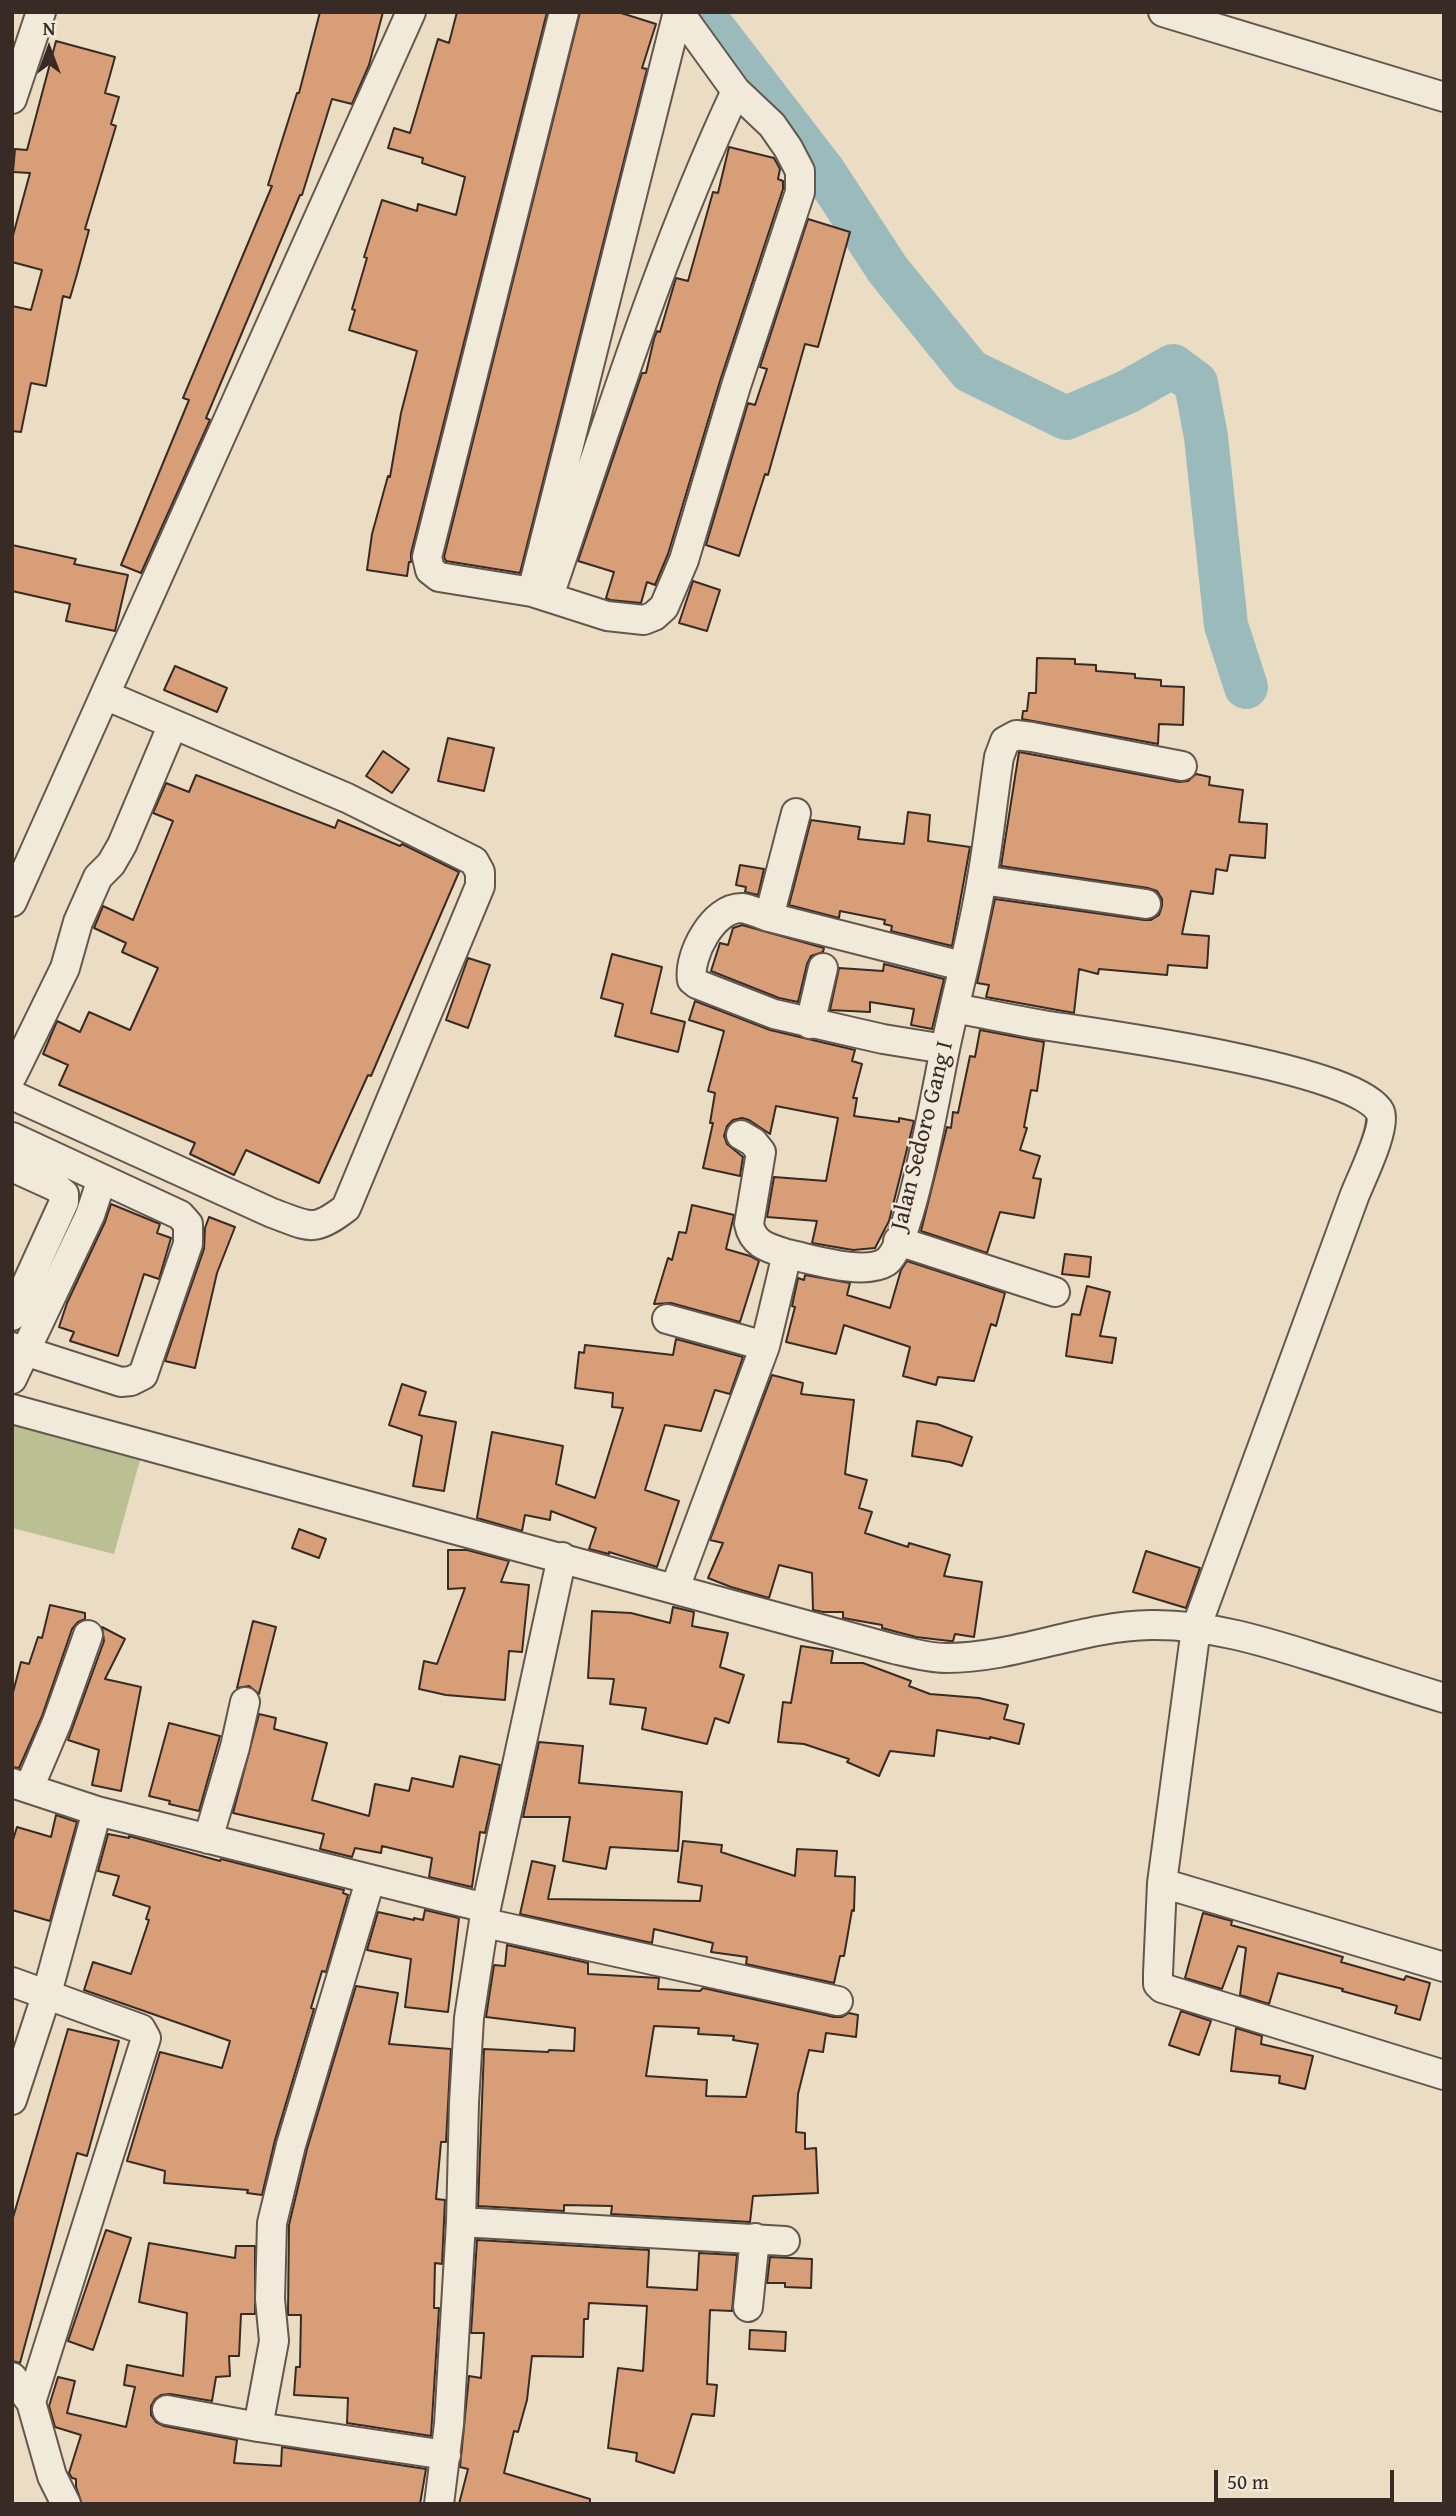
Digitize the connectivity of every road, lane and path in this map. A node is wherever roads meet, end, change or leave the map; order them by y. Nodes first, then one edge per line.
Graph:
1 (41, 12) edge
2 (411, 12) edge
3 (564, 12) edge
4 (678, 12) edge
5 (1163, 12) edge
6 (736, 91) junction
7 (1444, 97) edge
8 (12, 99) edge
9 (541, 594) junction
10 (105, 695) junction
11 (173, 724) junction
12 (1182, 766) dead end
13 (796, 813) dead end
14 (982, 880) junction
15 (12, 902) edge
16 (1146, 904) dead end
17 (768, 917) junction
18 (962, 966) junction
19 (823, 968) dead end
20 (954, 1008) junction
21 (810, 1024) junction
22 (944, 1049) junction
23 (12, 1076) edge
24 (12, 1095) edge
25 (741, 1135) dead end
26 (12, 1137) edge
27 (12, 1167) edge
28 (102, 1179) junction
29 (898, 1241) junction
30 (787, 1254) junction
31 (1055, 1293) dead end
32 (12, 1316) edge
33 (667, 1319) dead end
34 (765, 1346) junction
35 (19, 1349) edge
36 (12, 1379) edge
37 (12, 1409) edge
38 (562, 1557) junction
39 (675, 1588) junction
40 (1196, 1628) junction
41 (88, 1635) dead end
42 (1444, 1698) edge
43 (245, 1702) dead end
44 (20, 1785) edge
45 (97, 1811) junction
46 (208, 1839) junction
47 (370, 1881) junction
48 (1162, 1883) junction
49 (485, 1915) junction
50 (1444, 1967) edge
51 (12, 1982) edge
52 (47, 1993) junction
53 (838, 2001) dead end
54 (1444, 2075) edge
55 (12, 2100) edge
56 (461, 2222) junction
57 (755, 2238) junction
58 (785, 2241) dead end
59 (748, 2307) dead end
60 (12, 2377) edge
61 (31, 2402) junction
62 (167, 2410) dead end
63 (258, 2427) junction
64 (446, 2455) junction
65 (66, 2504) edge
66 (439, 2504) edge

1 - 8 street
2 - 10 street
3 - 9 street
4 - 6 street
4 - 9 street
5 - 7 street
6 - 9 street
6 - 9 street
10 - 11 street
10 - 15 street
11 - 23 street
11 - 24 street
12 - 14 street, Jalan Sedoro Gang I
13 - 17 street
14 - 16 street
14 - 18 street, Jalan Sedoro Gang I
17 - 18 street
17 - 21 street
18 - 20 street, Jalan Sedoro Gang I
19 - 21 street
20 - 22 street, Jalan Sedoro Gang I
20 - 40 street
21 - 22 street
22 - 29 street, Jalan Sedoro Gang I
25 - 30 street, Jalan Sedoro Gang I
26 - 28 street
27 - 32 street
28 - 35 street
28 - 35 street
29 - 30 street, Jalan Sedoro Gang I
29 - 31 street
30 - 34 street
33 - 34 street
34 - 39 street
35 - 36 street
37 - 38 street
38 - 39 street
38 - 49 street
39 - 40 street
40 - 42 street
40 - 48 street
41 - 44 street
43 - 46 street
44 - 45 street
45 - 46 street
45 - 52 street
46 - 47 street
47 - 49 street
47 - 63 street
48 - 50 street
48 - 54 street
49 - 53 street
49 - 56 street
51 - 52 street
52 - 55 street
52 - 61 street
56 - 57 street
56 - 64 street
57 - 58 street
57 - 59 street
60 - 61 street
61 - 65 street
62 - 63 street
63 - 64 street
64 - 66 street

